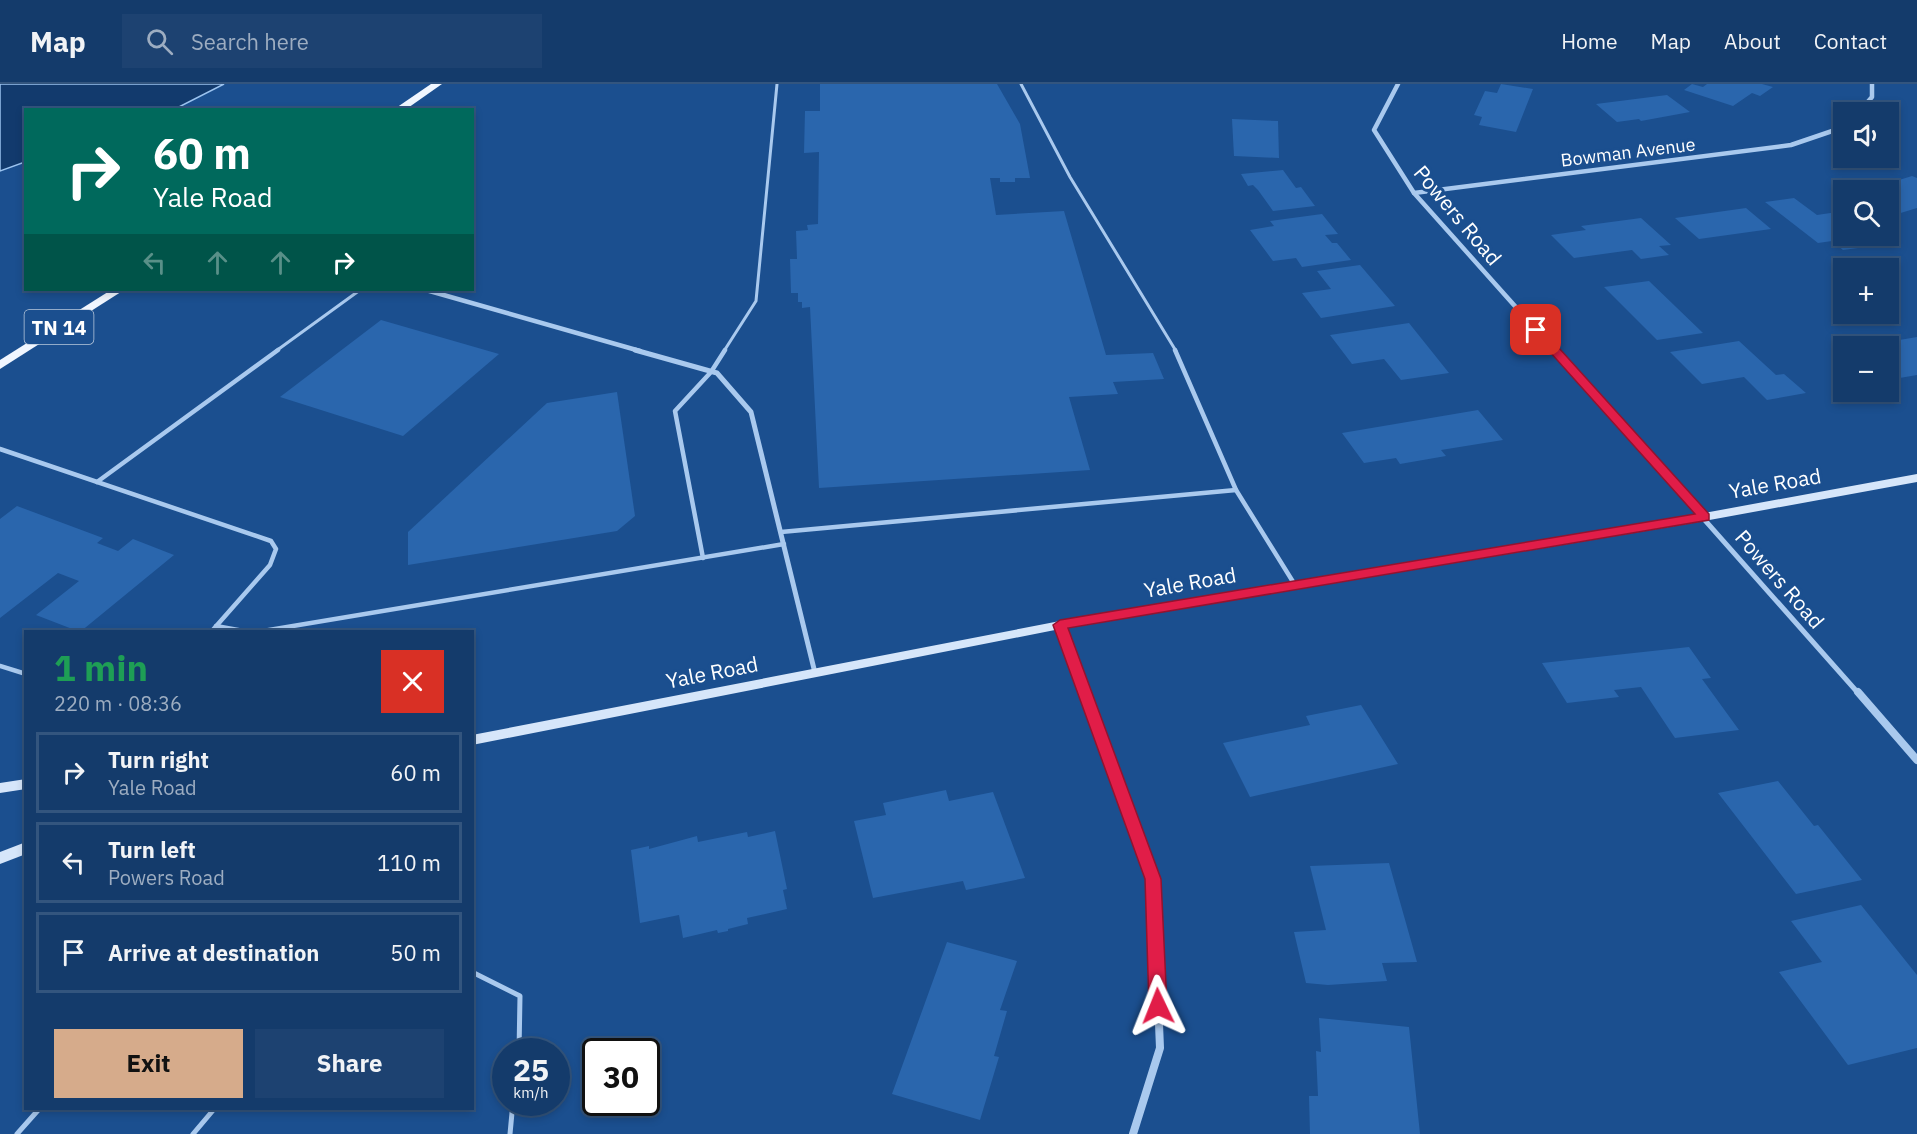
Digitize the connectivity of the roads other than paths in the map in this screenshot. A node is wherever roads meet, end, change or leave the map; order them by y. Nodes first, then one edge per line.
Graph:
1 (438, 84) edge
2 (777, 84) edge
3 (1021, 84) edge
4 (1398, 84) edge
5 (1872, 84) edge
6 (1868, 102) edge
7 (401, 108) edge
8 (1833, 131) edge
9 (1414, 193) junction
10 (116, 291) edge
11 (359, 291) edge
12 (429, 291) edge
13 (0, 365) edge
14 (711, 372) junction
15 (0, 449) edge
16 (1917, 478) edge
17 (97, 482) junction
18 (1236, 490) junction
19 (1704, 517) junction
20 (781, 532) junction
21 (784, 544) junction
22 (703, 558) junction
23 (1295, 585) junction
24 (1060, 625) junction
25 (216, 626) junction
26 (213, 630) edge
27 (238, 630) edge
28 (269, 630) edge
29 (0, 666) edge
30 (24, 673) edge
31 (815, 673) junction
32 (474, 740) edge
33 (1917, 760) edge
34 (24, 784) edge
35 (0, 788) edge
36 (24, 849) edge
37 (0, 858) edge
38 (474, 973) edge
39 (519, 1038) edge
40 (37, 1110) edge
41 (213, 1110) edge
42 (512, 1116) edge
43 (17, 1134) edge
44 (192, 1134) edge
45 (510, 1134) edge
46 (1133, 1134) edge

1 - 7 main road
2 - 14 lane
3 - 18 lane
4 - 9 street, Powers Road
5 - 6 street
8 - 9 street, Bowman Avenue
9 - 19 street, Powers Road
10 - 13 main road, TN 14
11 - 17 lane
12 - 14 street
14 - 20 street
14 - 22 lane
15 - 17 lane
16 - 19 main road, Yale Road
17 - 25 lane
18 - 20 lane
18 - 23 lane
19 - 23 main road, Yale Road
19 - 33 street, Powers Road
20 - 21 street
21 - 22 lane
21 - 31 street
22 - 28 lane
23 - 24 main road, Yale Road
24 - 31 main road, Yale Road
24 - 46 street
25 - 26 lane
25 - 27 lane
29 - 30 lane
31 - 32 main road, Yale Road
34 - 35 main road
36 - 37 main road
38 - 39 lane
40 - 43 lane
41 - 44 lane
42 - 45 lane

